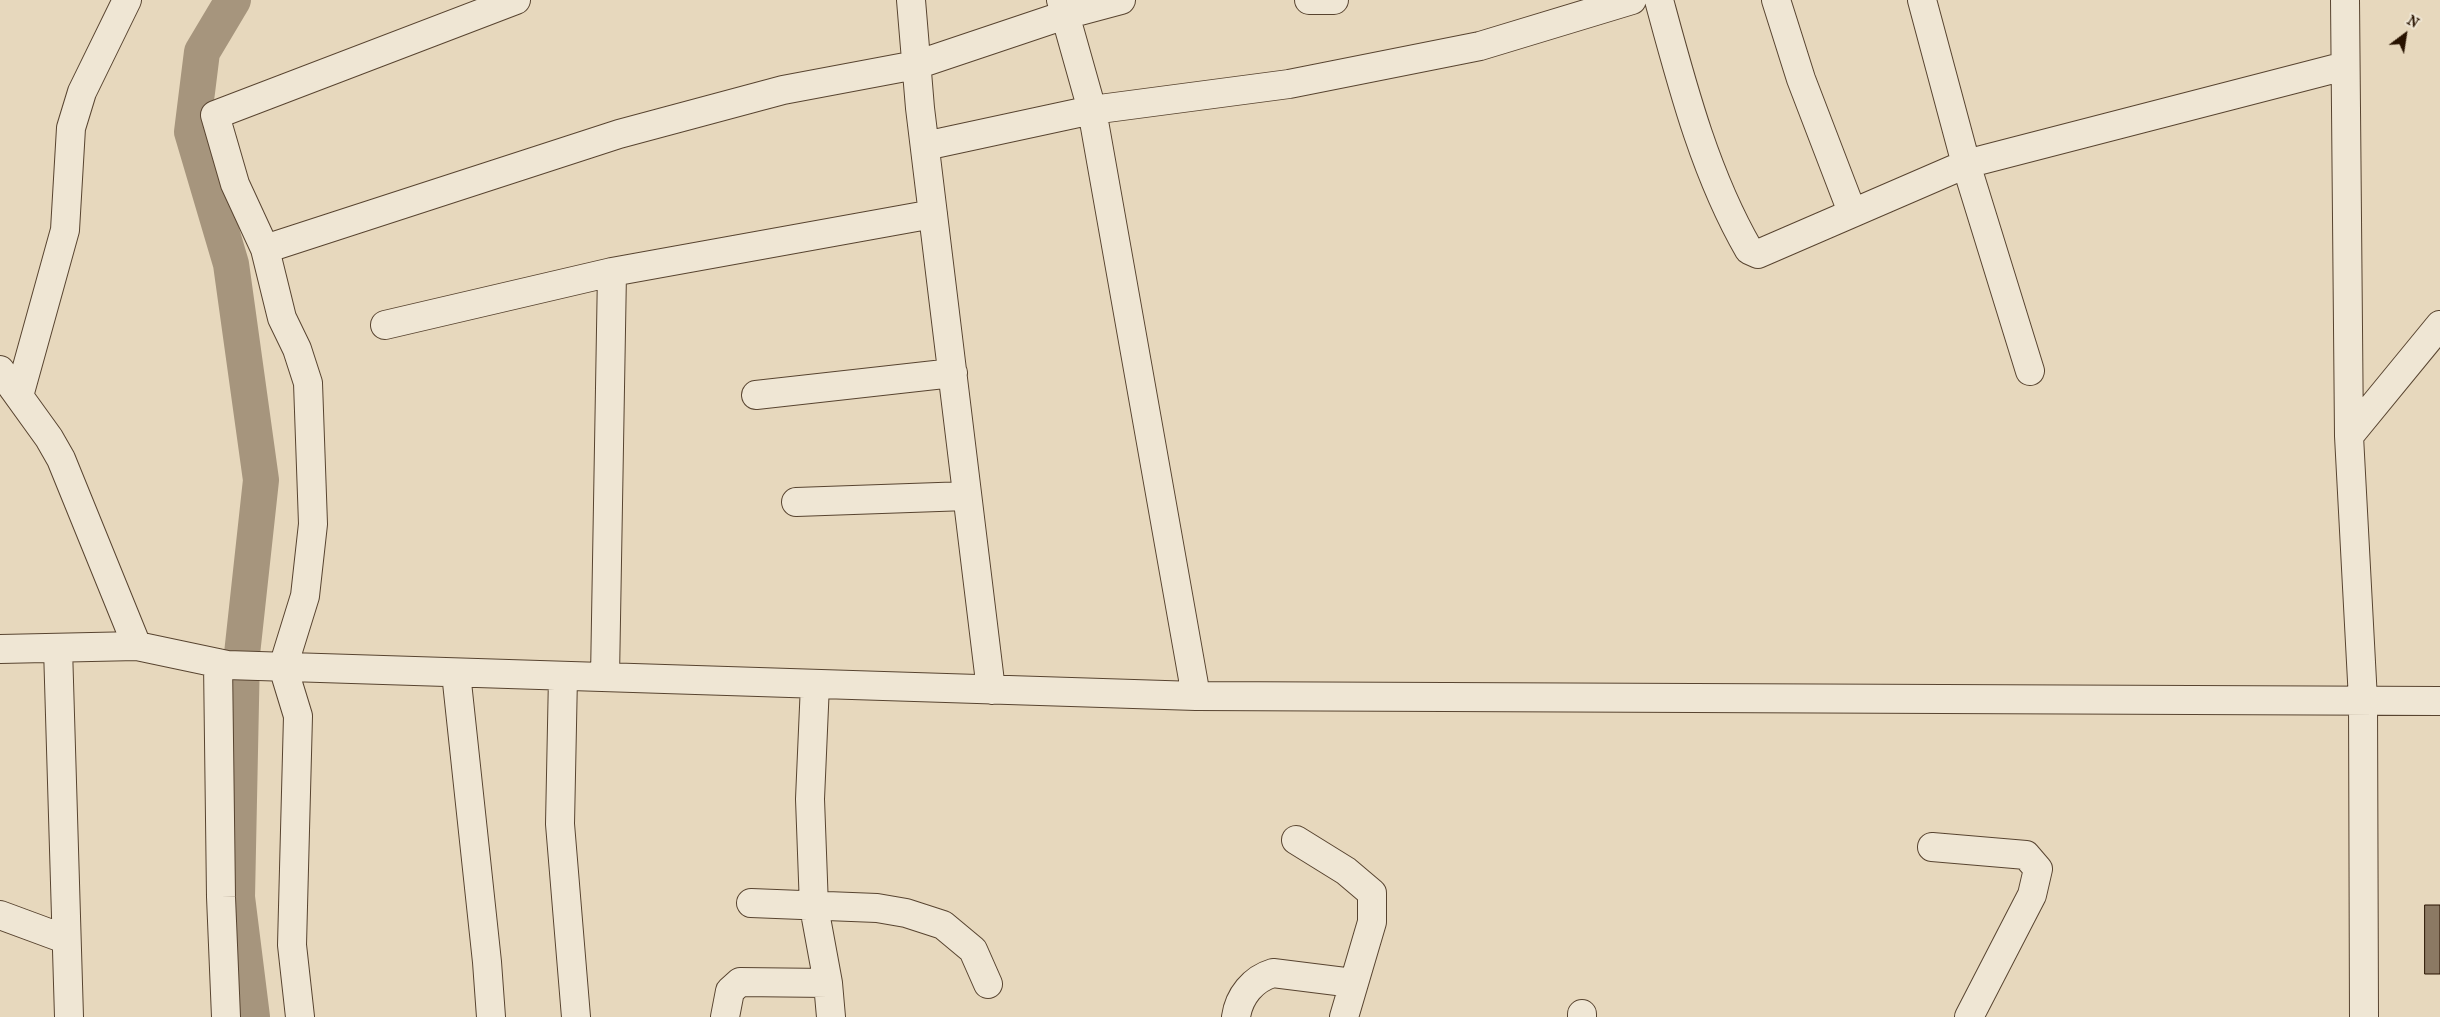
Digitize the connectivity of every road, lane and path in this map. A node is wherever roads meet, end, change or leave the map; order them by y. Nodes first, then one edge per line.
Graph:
1 (127, 0) edge
2 (516, 0) edge
3 (911, 0) edge
4 (1121, 0) edge
5 (1309, 0) edge
6 (1334, 0) edge
7 (1632, 0) edge
8 (1659, 0) edge
9 (1776, 0) edge
10 (1922, 0) edge
11 (2345, 0) edge
12 (1063, 7) edge
13 (916, 64) junction
14 (2346, 66) junction
15 (1092, 110) junction
16 (925, 146) junction
17 (1966, 164) junction
18 (1852, 212) junction
19 (933, 214) junction
20 (265, 249) junction
21 (612, 272) junction
22 (385, 325) dead end
23 (2440, 325) edge
24 (0, 370) edge
25 (2030, 371) dead end
26 (952, 373) junction
27 (756, 395) dead end
28 (19, 396) junction
29 (2348, 436) junction
30 (967, 496) junction
31 (796, 502) dead end
32 (137, 646) junction
33 (58, 648) junction
34 (0, 649) edge
35 (222, 664) junction
36 (272, 667) junction
37 (456, 672) junction
38 (563, 676) junction
39 (606, 677) junction
40 (815, 684) junction
41 (991, 690) junction
42 (1196, 696) junction
43 (2363, 700) junction
44 (2440, 701) edge
45 (1296, 840) dead end
46 (1932, 847) dead end
47 (751, 903) dead end
48 (814, 907) junction
49 (0, 915) edge
50 (65, 938) junction
51 (1353, 982) junction
52 (828, 983) junction
53 (988, 984) dead end
54 (69, 1017) edge
55 (226, 1017) edge
56 (300, 1017) edge
57 (491, 1017) edge
58 (576, 1017) edge
59 (725, 1017) edge
60 (831, 1017) edge
61 (1236, 1017) edge
62 (1344, 1017) edge
63 (1969, 1017) edge
64 (2364, 1017) edge

1 - 28 street
2 - 20 street
3 - 13 street
4 - 12 street
5 - 6 street
7 - 15 street
8 - 18 street
9 - 18 street
10 - 17 street
11 - 14 street
12 - 13 street
12 - 15 street
13 - 16 street
13 - 20 street
14 - 17 street
14 - 29 street
15 - 16 street
15 - 42 street
16 - 19 street
17 - 18 street
17 - 25 street
19 - 21 street
19 - 26 street
20 - 36 street
21 - 22 street
21 - 39 street
23 - 29 street
24 - 28 street
26 - 27 street
26 - 30 street
28 - 32 street
29 - 43 street
30 - 31 street
30 - 41 street
32 - 33 street
32 - 35 street
33 - 34 street
33 - 50 street
35 - 36 street
35 - 55 street
36 - 37 street
36 - 56 street
37 - 38 street
37 - 57 street
38 - 39 street
38 - 58 street
39 - 40 street
40 - 41 street
40 - 48 street
41 - 42 street
42 - 43 street
43 - 44 street
43 - 64 street
45 - 51 street
46 - 63 street
47 - 48 street
48 - 52 street
48 - 53 street
49 - 50 street
50 - 54 street
51 - 61 street
51 - 62 street
52 - 59 street
52 - 60 street

